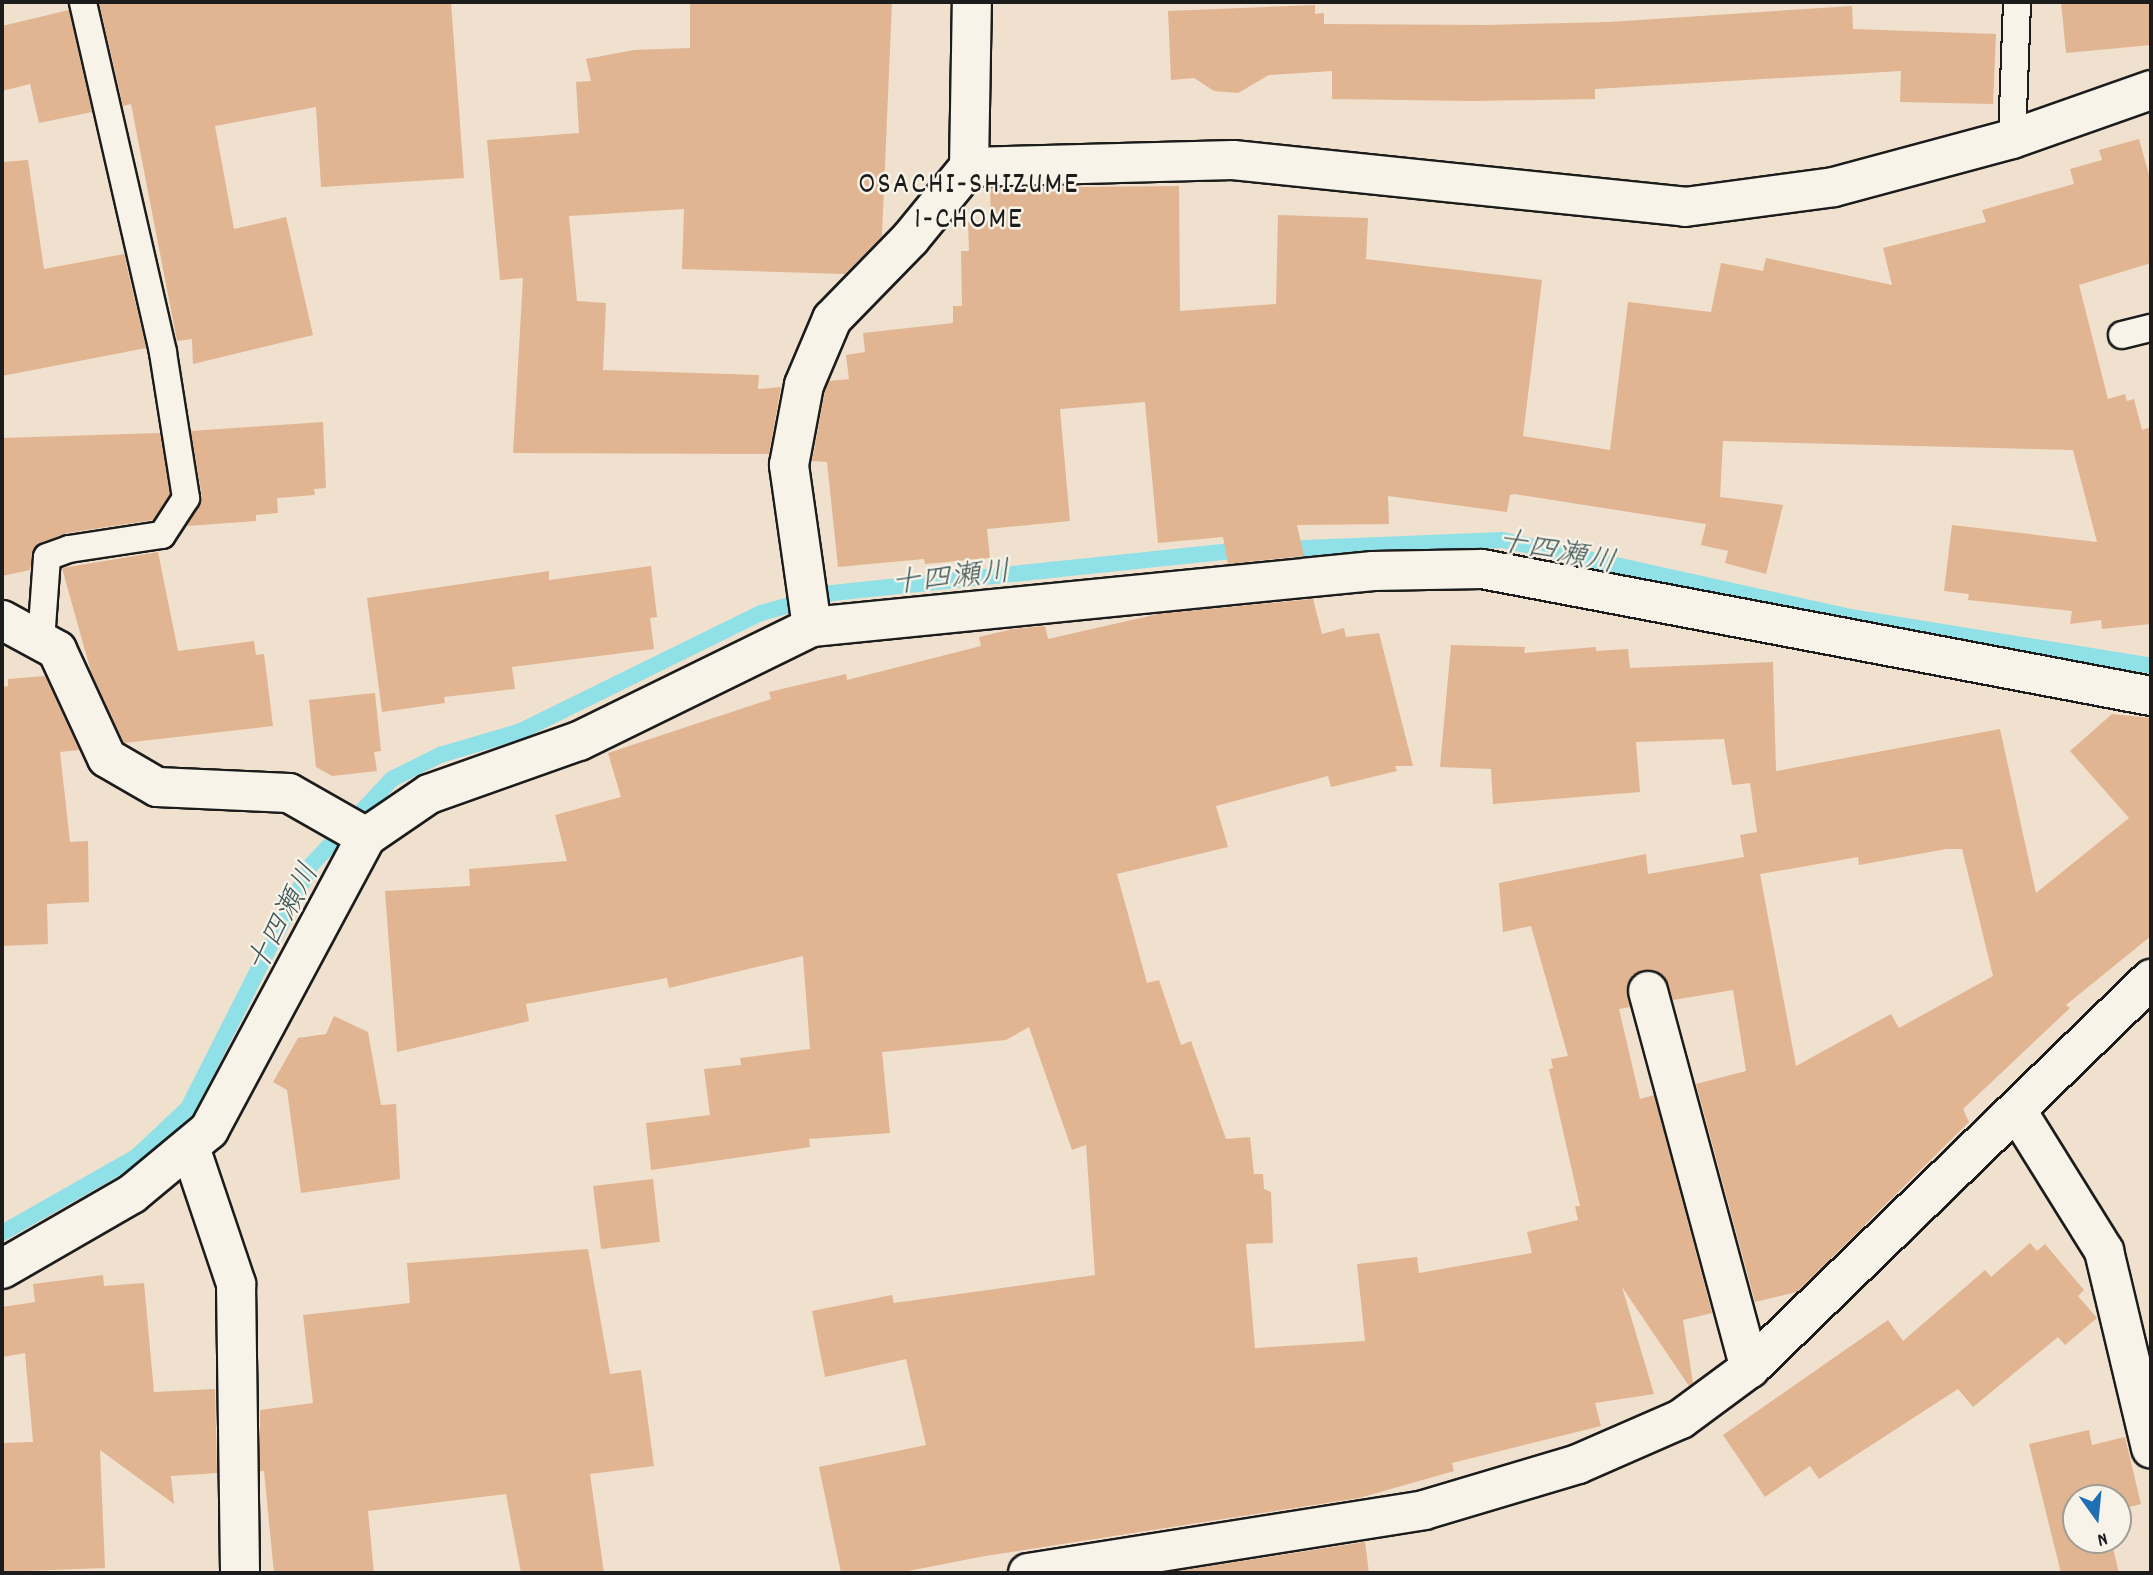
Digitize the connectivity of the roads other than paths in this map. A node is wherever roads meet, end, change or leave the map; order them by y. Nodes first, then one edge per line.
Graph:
1 (83, 2) edge
2 (972, 2) edge
3 (2017, 2) edge
4 (2151, 90) edge
5 (2012, 139) junction
6 (969, 167) junction
7 (2151, 328) edge
8 (2122, 335) dead end
9 (2, 620) edge
10 (813, 627) junction
11 (41, 641) junction
12 (2151, 696) edge
13 (366, 837) junction
14 (2151, 979) edge
15 (1648, 991) dead end
16 (2017, 1111) junction
17 (190, 1147) junction
18 (2, 1269) edge
19 (2141, 1352) edge
20 (1749, 1368) junction
21 (2151, 1448) edge
22 (240, 1573) edge
23 (1028, 1573) edge

1 - 11 lane
2 - 6 street
3 - 5 lane
4 - 5 street
5 - 6 street
6 - 10 street
7 - 8 lane
9 - 11 street
10 - 12 street
10 - 13 street
11 - 13 street
13 - 17 street
14 - 16 street
15 - 20 street
16 - 19 street
16 - 20 street
17 - 18 street
17 - 22 street
19 - 21 street
20 - 23 street

